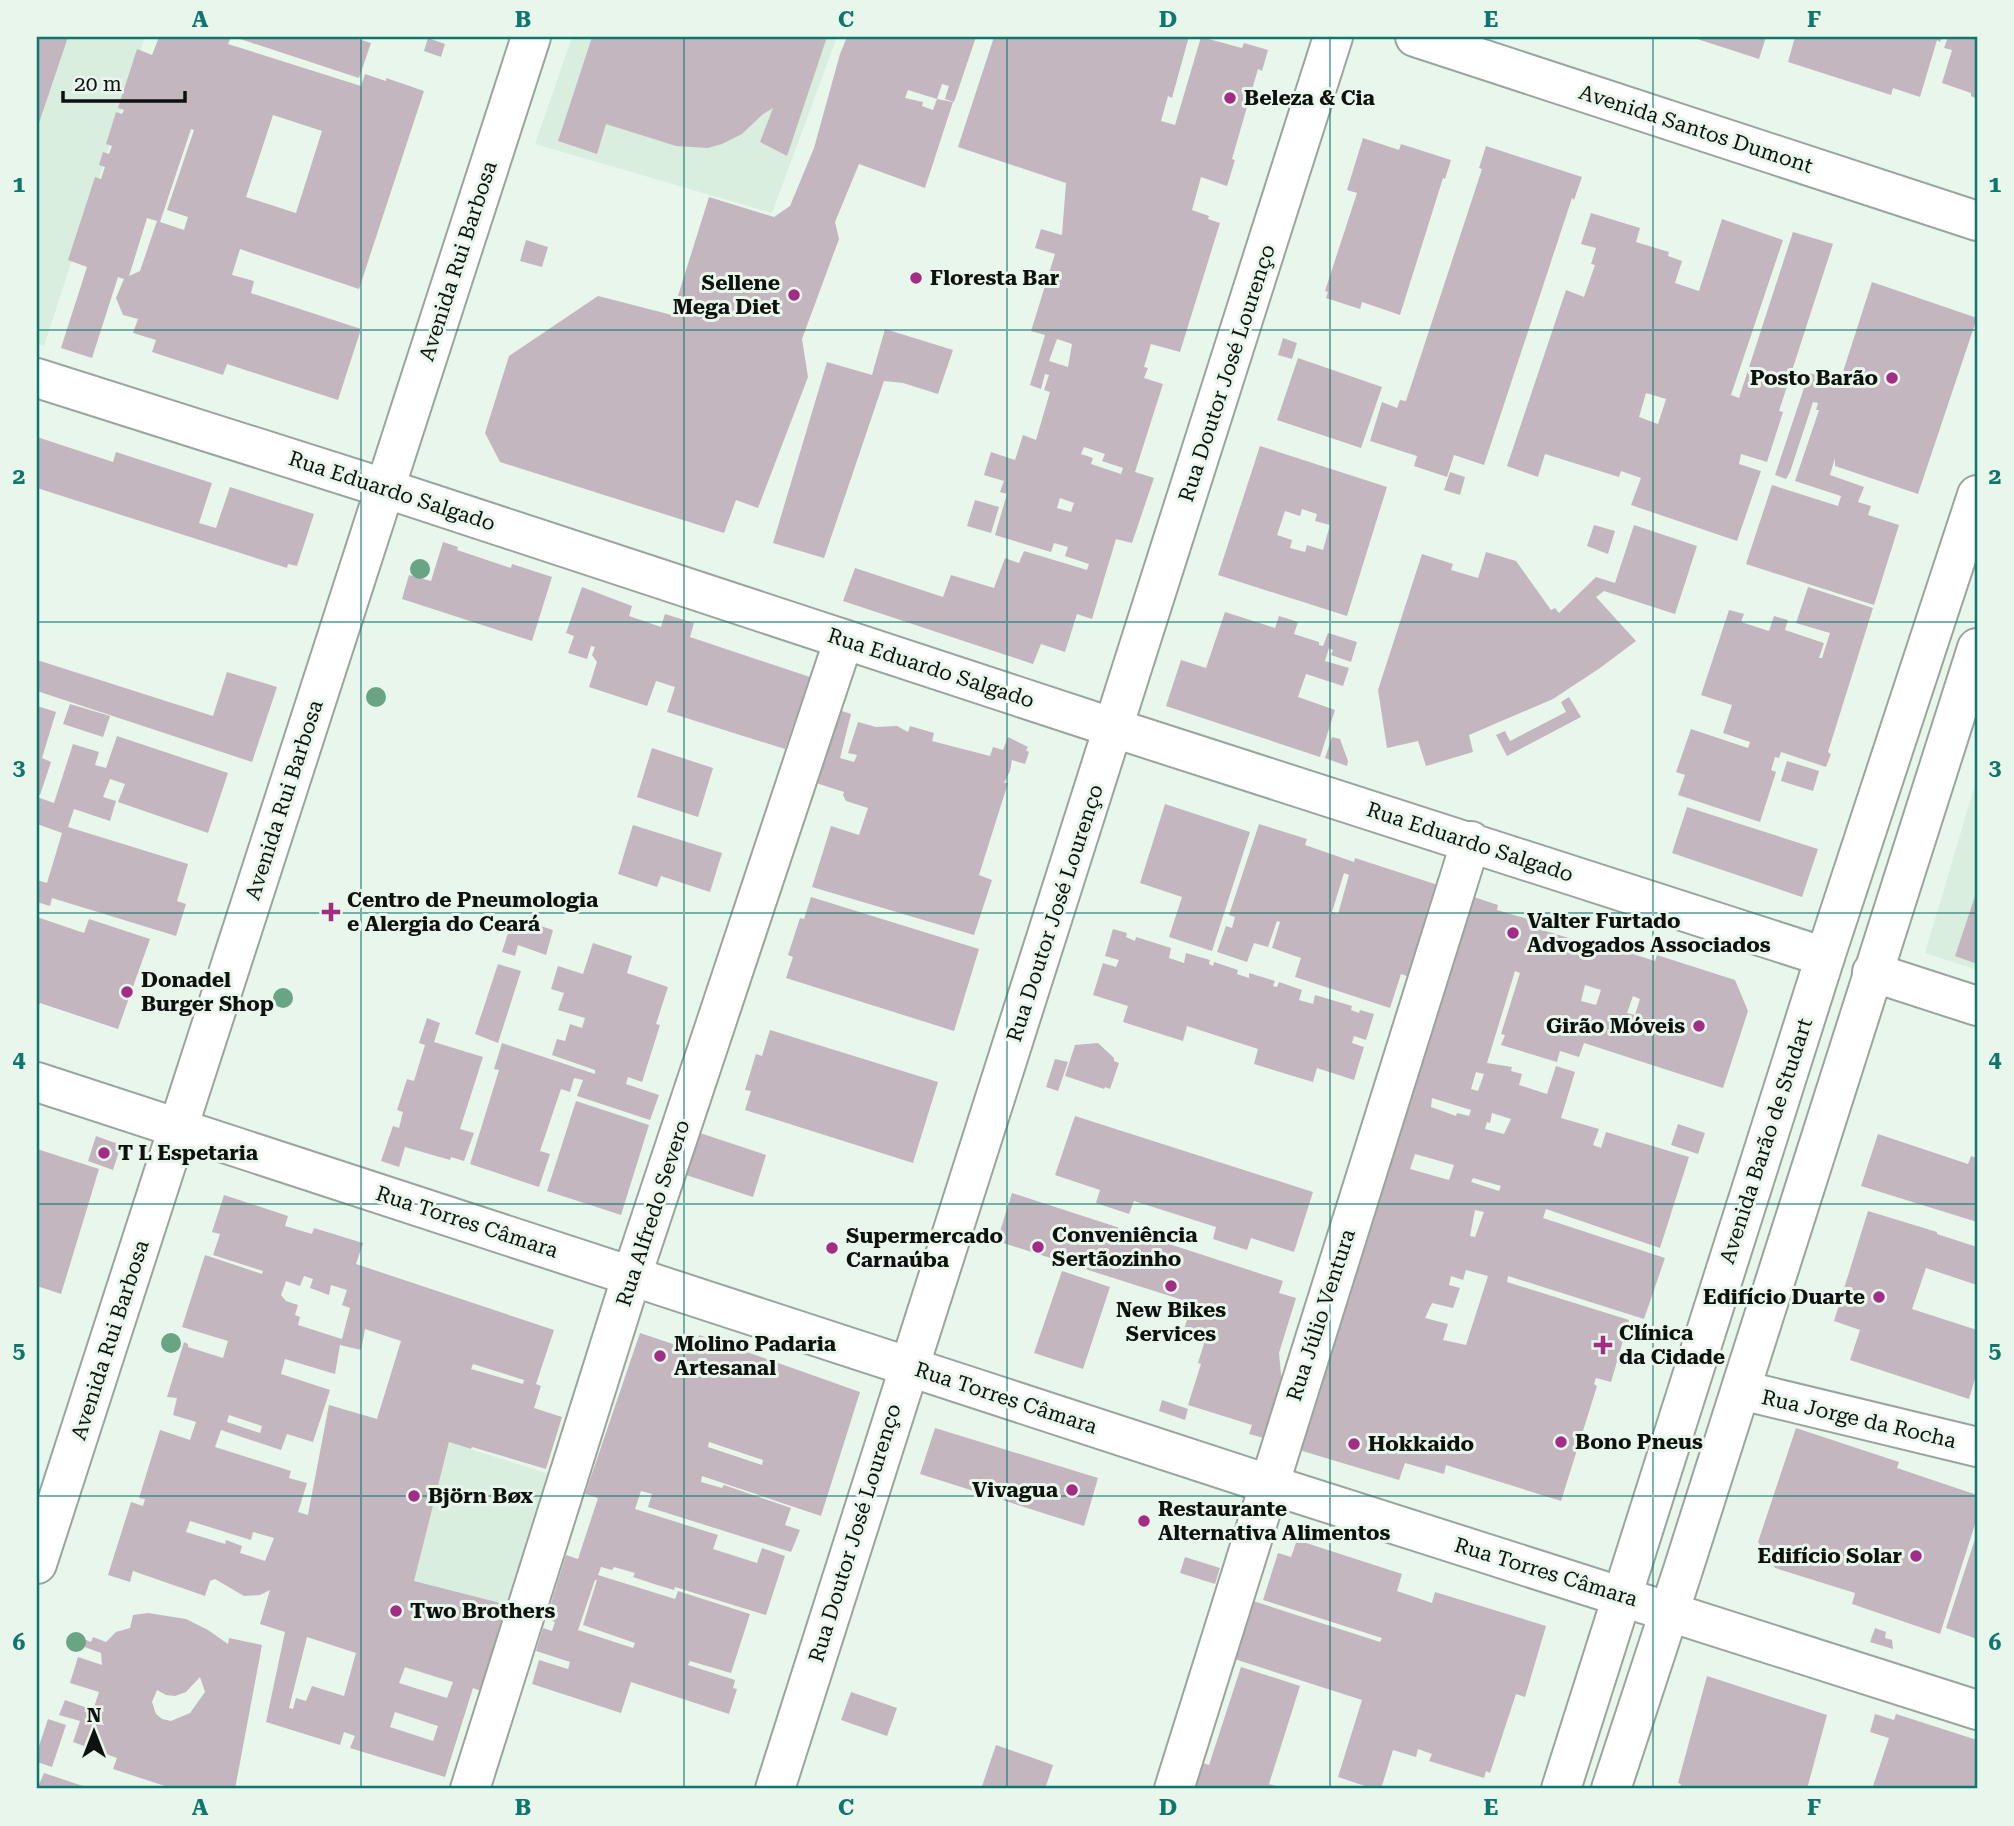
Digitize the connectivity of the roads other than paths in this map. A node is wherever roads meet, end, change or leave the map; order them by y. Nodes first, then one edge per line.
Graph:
1 (531, 37) edge
2 (1333, 37) edge
3 (1415, 37) edge
4 (1977, 221) edge
5 (37, 378) edge
6 (384, 488) junction
7 (1977, 495) edge
8 (844, 639) junction
9 (1977, 648) edge
10 (1114, 728) junction
11 (1471, 841) junction
12 (1825, 957) junction
13 (1872, 972) junction
14 (1977, 1006) edge
15 (37, 1082) edge
16 (178, 1128) junction
17 (632, 1275) junction
18 (908, 1366) junction
19 (1741, 1390) junction
20 (1977, 1447) edge
21 (1268, 1484) junction
22 (37, 1564) edge
23 (1623, 1596) junction
24 (1670, 1611) junction
25 (1977, 1710) edge
26 (470, 1789) edge
27 (775, 1789) edge
28 (1174, 1789) edge
29 (1561, 1789) edge
30 (1611, 1789) edge

1 - 6 main road, Avenida Rui Barbosa
2 - 10 main road, Rua Doutor José Lourenço
3 - 4 main road, Avenida Santos Dumont
5 - 6 main road, Rua Eduardo Salgado
6 - 8 main road, Rua Eduardo Salgado
6 - 16 main road, Avenida Rui Barbosa
7 - 12 main road, Avenida Barão de Studart
8 - 10 main road, Rua Eduardo Salgado
8 - 17 main road, Rua Alfredo Severo
9 - 13 main road
10 - 11 main road, Rua Eduardo Salgado
10 - 18 main road, Rua Doutor José Lourenço
11 - 12 main road, Rua Eduardo Salgado
11 - 21 main road, Rua Júlio Ventura
12 - 23 main road, Avenida Barão de Studart
13 - 14 main road
13 - 19 main road
15 - 16 main road, Rua Torres Câmara
16 - 17 main road, Rua Torres Câmara
16 - 22 main road, Avenida Rui Barbosa
17 - 18 main road, Rua Torres Câmara
17 - 26 main road, Rua Alfredo Severo
18 - 21 main road, Rua Torres Câmara
18 - 27 main road, Rua Doutor José Lourenço
19 - 20 main road, Rua Jorge da Rocha
19 - 24 main road
21 - 23 main road, Rua Torres Câmara
21 - 28 main road, Rua Júlio Ventura
23 - 24 main road, Rua Torres Câmara
23 - 29 main road, Avenida Barão de Studart
24 - 25 main road, Rua Torres Câmara
24 - 30 main road

